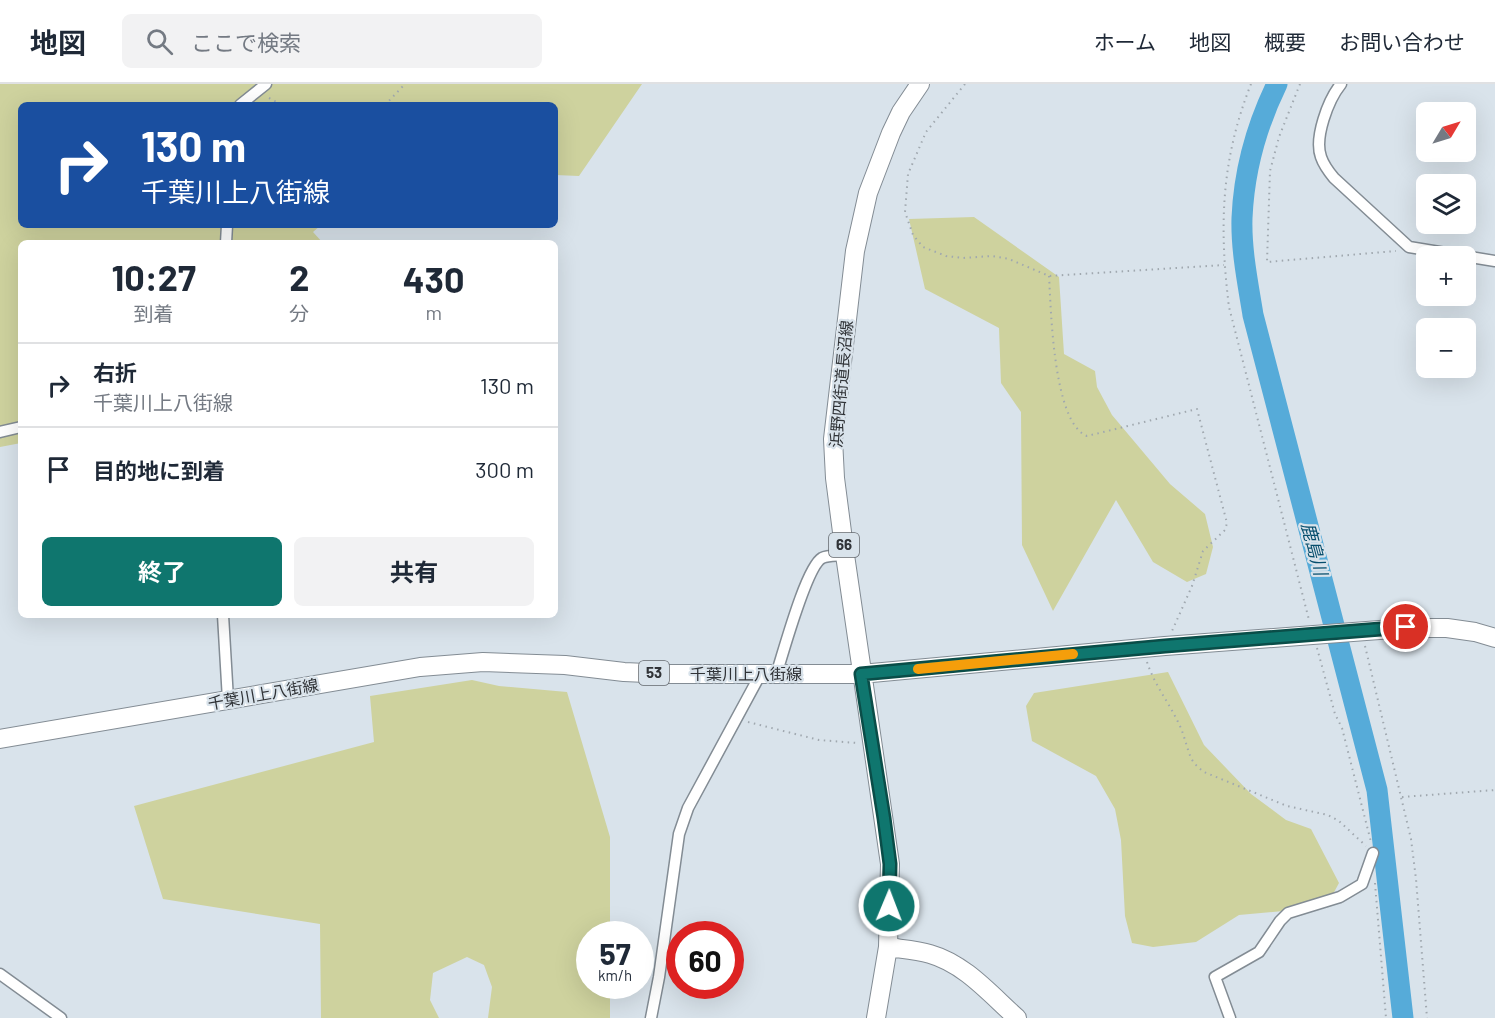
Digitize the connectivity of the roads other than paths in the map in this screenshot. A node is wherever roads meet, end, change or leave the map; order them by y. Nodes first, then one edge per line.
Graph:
1 (266, 84) edge
2 (920, 84) edge
3 (1341, 84) edge
4 (244, 102) edge
5 (1495, 261) edge
6 (18, 428) edge
7 (0, 432) edge
8 (845, 555) junction
9 (223, 618) edge
10 (1495, 638) edge
11 (861, 674) junction
12 (768, 675) junction
13 (228, 700) junction
14 (0, 739) edge
15 (1373, 853) road end
16 (888, 947) junction
17 (0, 974) edge
18 (61, 1018) edge
19 (651, 1018) edge
20 (876, 1018) edge
21 (1017, 1018) edge
22 (1230, 1018) edge

1 - 4 street
2 - 8 main road, 浜野四街道長沼線 / 66
3 - 5 street
6 - 7 street
8 - 11 main road, 浜野四街道長沼線 / 66
8 - 12 street
9 - 13 street
10 - 11 main road, 千葉川上八街線 / 53
11 - 12 main road, 千葉川上八街線 / 53
11 - 16 main road, 浜野四街道長沼線 / 66
12 - 13 main road, 千葉川上八街線 / 53
12 - 19 street
13 - 14 main road, 千葉川上八街線 / 53
15 - 22 street
16 - 20 main road, 浜野四街道長沼線 / 66
16 - 21 main road
17 - 18 street

